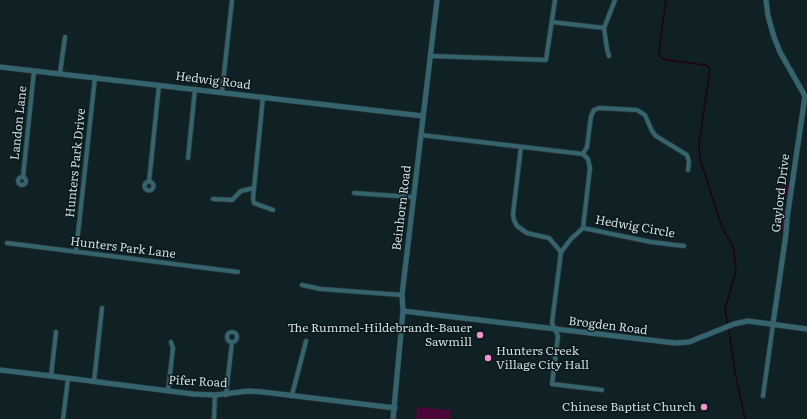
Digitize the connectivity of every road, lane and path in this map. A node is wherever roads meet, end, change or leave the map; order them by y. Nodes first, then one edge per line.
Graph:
1 (232, 0) edge
2 (437, 0) edge
3 (555, 0) edge
4 (614, 0) edge
5 (766, 0) edge
6 (552, 22) junction
7 (604, 28) junction
8 (65, 37) dead end
9 (430, 56) junction
10 (609, 56) dead end
11 (0, 67) edge
12 (34, 71) junction
13 (60, 73) junction
14 (95, 77) junction
15 (159, 85) junction
16 (196, 89) junction
17 (222, 92) junction
18 (806, 96) edge
19 (264, 97) junction
20 (423, 116) junction
21 (421, 134) junction
22 (521, 147) junction
23 (584, 154) junction
24 (188, 158) dead end
25 (688, 170) dead end
26 (23, 177) dead end
27 (149, 182) dead end
28 (254, 188) junction
29 (354, 193) dead end
30 (413, 197) junction
31 (213, 199) dead end
32 (273, 210) dead end
33 (583, 228) junction
34 (7, 243) dead end
35 (684, 246) dead end
36 (76, 252) junction
37 (561, 252) junction
38 (238, 272) dead end
39 (302, 285) dead end
40 (402, 295) junction
41 (102, 308) dead end
42 (403, 311) junction
43 (773, 324) junction
44 (554, 329) junction
45 (807, 329) edge
46 (56, 332) dead end
47 (306, 341) dead end
48 (171, 342) dead end
49 (232, 342) dead end
50 (0, 371) edge
51 (51, 376) junction
52 (68, 379) junction
53 (94, 381) junction
54 (602, 390) dead end
55 (168, 391) junction
56 (216, 395) junction
57 (226, 395) junction
58 (292, 395) junction
59 (762, 396) dead end
60 (394, 408) junction
61 (63, 419) edge
62 (214, 419) edge
63 (393, 419) edge

1 - 17 street
2 - 9 street, Beinhorn Road
3 - 6 street
4 - 7 street
5 - 18 street, Gaylord Drive
6 - 7 street
6 - 9 street
7 - 10 street
8 - 13 street
9 - 20 street, Beinhorn Road
11 - 12 street, Hedwig Road
12 - 13 street, Hedwig Road
12 - 26 street, Landon Lane
13 - 14 street, Hedwig Road
14 - 15 street, Hedwig Road
14 - 36 street, Hunters Park Drive
15 - 16 street, Hedwig Road
15 - 27 street
16 - 17 street, Hedwig Road
16 - 24 street
17 - 19 street, Hedwig Road
18 - 43 street, Gaylord Drive
19 - 20 street, Hedwig Road
19 - 28 street
20 - 21 street, Beinhorn Road
21 - 22 street
21 - 30 street, Beinhorn Road
22 - 23 street
22 - 37 street
23 - 25 street
23 - 33 street, Hedwig Circle
28 - 31 street
28 - 32 street
29 - 30 street
30 - 40 street, Beinhorn Road
33 - 35 street, Hedwig Circle
33 - 37 street, Hedwig Circle
34 - 36 street, Hunters Park Lane
36 - 38 street, Hunters Park Lane
37 - 44 street
39 - 40 street
40 - 42 street, Beinhorn Road
41 - 53 street
42 - 44 street, Brogden Road
42 - 60 street, Beinhorn Road
43 - 44 street, Brogden Road
43 - 45 street, Brogden Road
43 - 59 street, Gaylord Drive
44 - 54 street
46 - 51 street
47 - 58 street
48 - 55 street
49 - 57 street
50 - 51 street, Pifer Road
51 - 52 street, Pifer Road
52 - 53 street, Pifer Road
52 - 61 street
53 - 55 street, Pifer Road
55 - 56 street, Pifer Road
56 - 57 street, Pifer Road
56 - 62 street
57 - 58 street, Pifer Road
58 - 60 street, Pifer Road
60 - 63 street, Beinhorn Road

